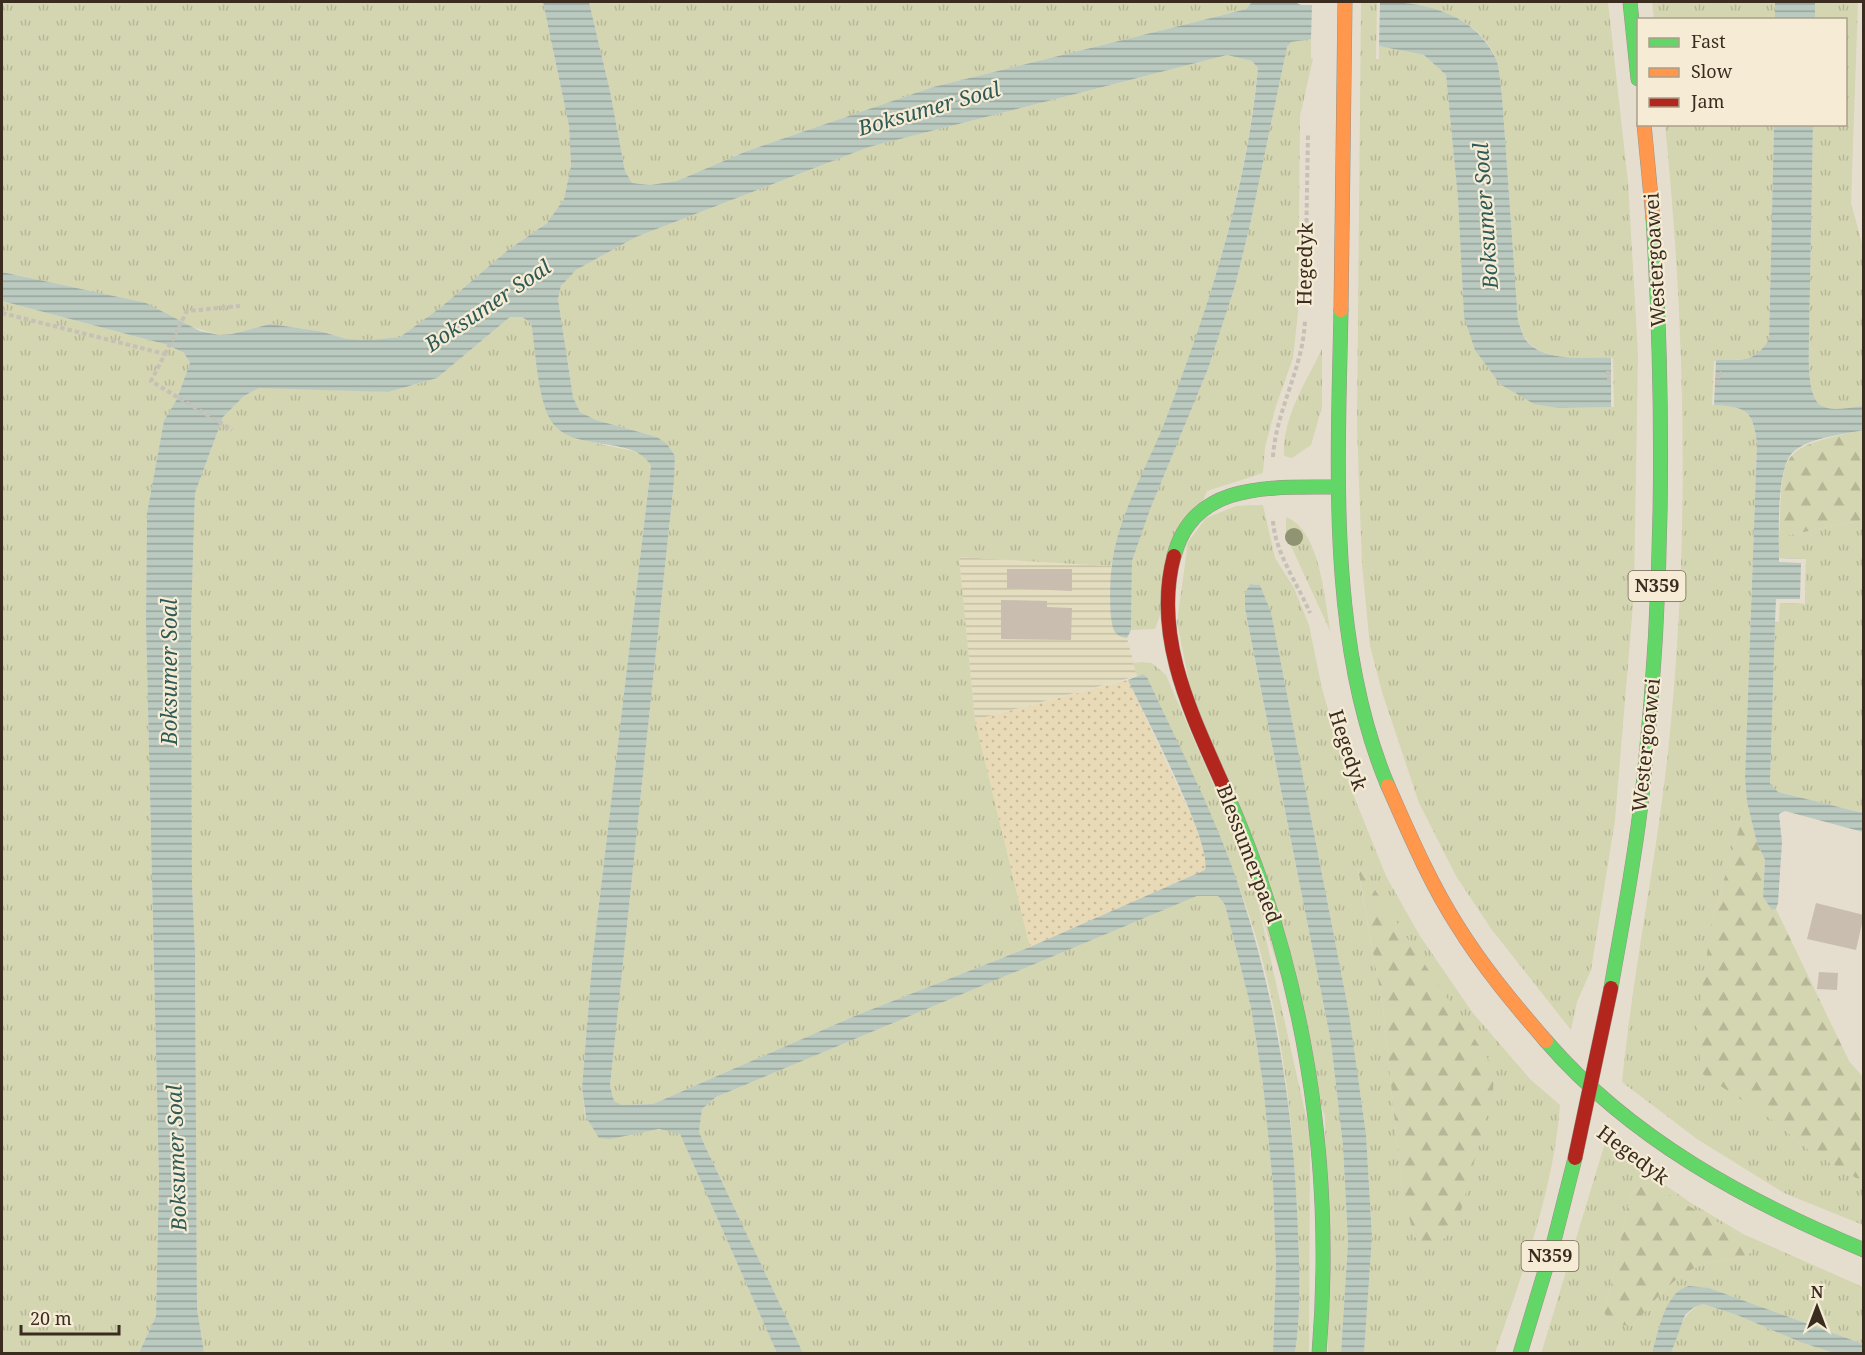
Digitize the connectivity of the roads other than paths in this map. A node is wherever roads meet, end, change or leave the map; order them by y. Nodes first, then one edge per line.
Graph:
1 (1345, 2) edge
2 (1630, 2) edge
3 (1637, 69) edge
4 (1644, 126) edge
5 (1338, 487) junction
6 (1863, 1250) edge
7 (1319, 1353) edge
8 (1520, 1353) edge

1 - 5 main road, Hegedyk
2 - 3 main road
4 - 8 main road, Westergoawei / N359, bridge
5 - 6 main road, Hegedyk
5 - 7 main road, Blessumerpaed

